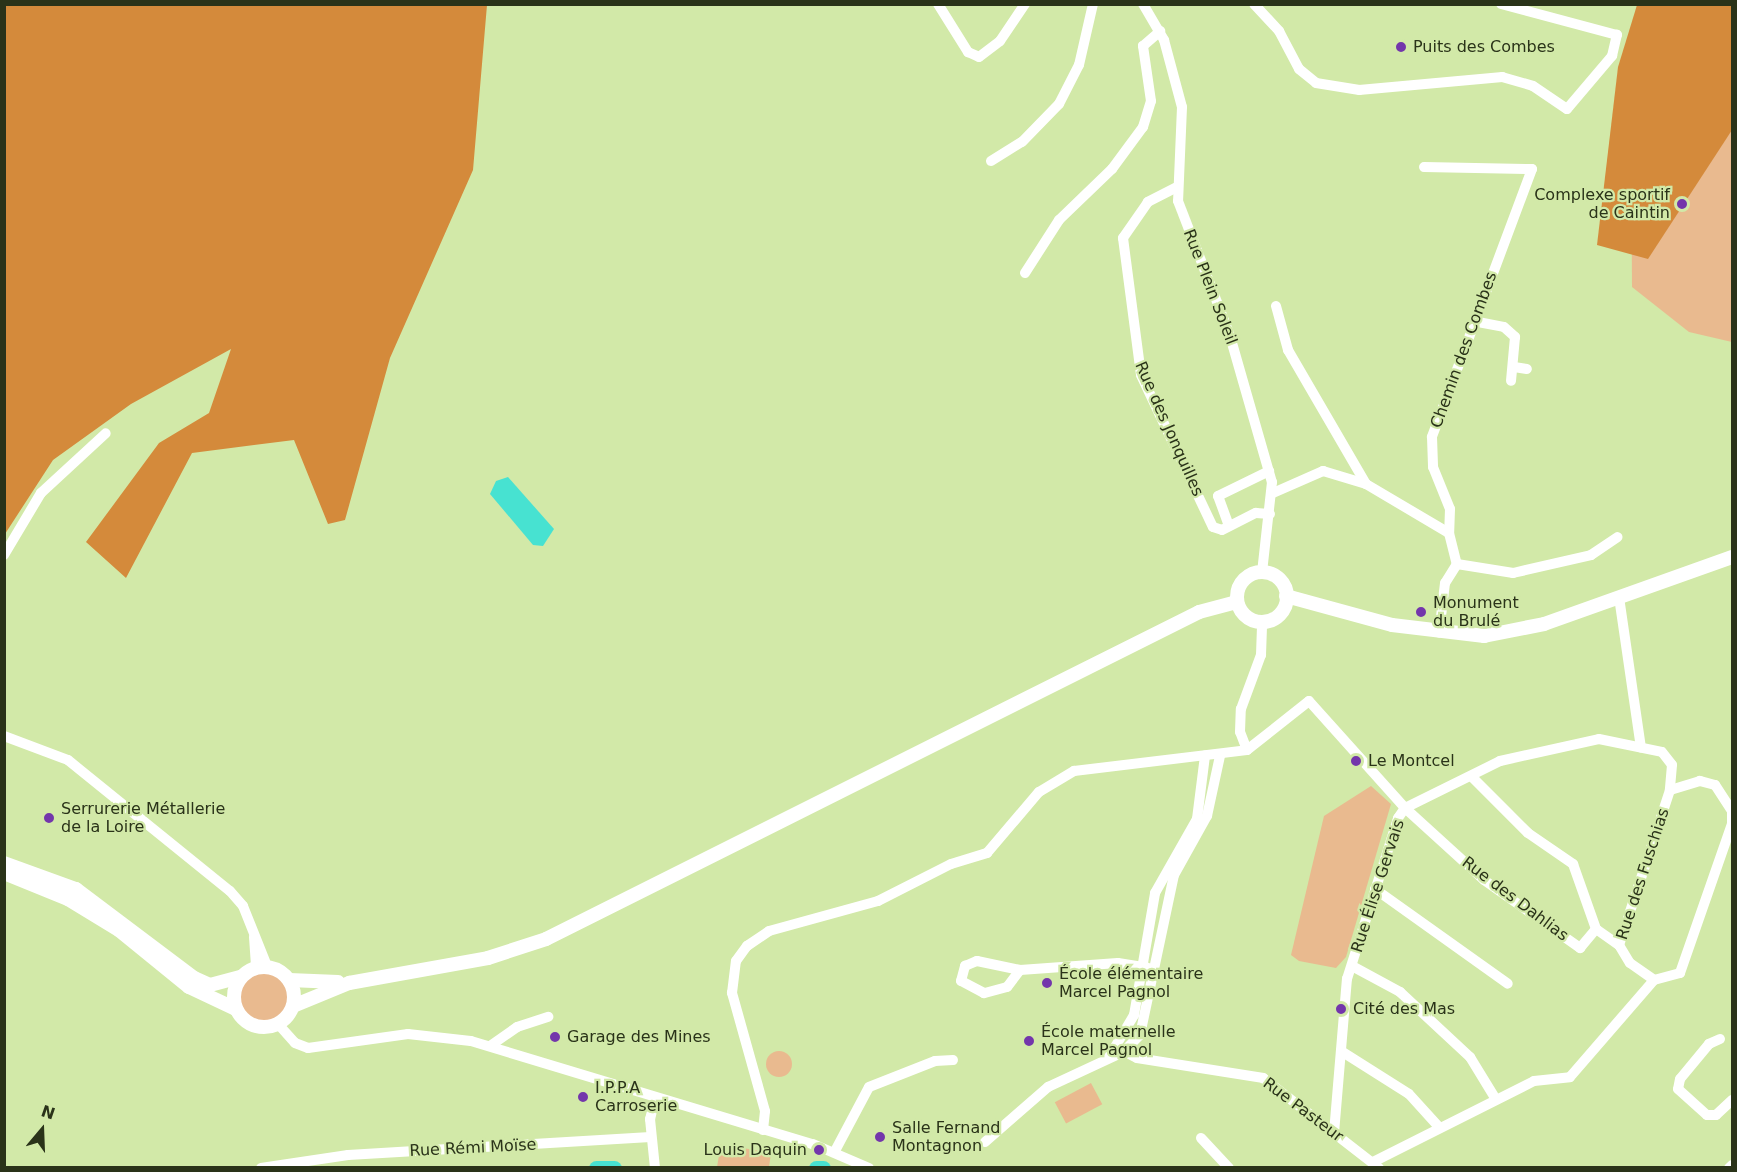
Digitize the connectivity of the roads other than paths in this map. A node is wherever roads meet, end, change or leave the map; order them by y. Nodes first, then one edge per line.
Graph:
1 (938, 4) edge
2 (1025, 4) edge
3 (1093, 4) edge
4 (1143, 4) edge
5 (1254, 4) edge
6 (1501, 4) edge
7 (1160, 31) junction
8 (991, 161) dead end
9 (1424, 167) dead end
10 (1177, 187) junction
11 (1025, 273) dead end
12 (1276, 306) dead end
13 (1478, 322) junction
14 (1514, 367) junction
15 (1527, 369) dead end
16 (1511, 381) dead end
17 (106, 433) dead end
18 (1269, 471) junction
19 (1366, 484) junction
20 (1273, 493) junction
21 (1270, 514) junction
22 (1229, 526) junction
23 (1449, 533) junction
24 (1618, 537) dead end
25 (4, 555) edge
26 (1732, 557) edge
27 (1457, 564) junction
28 (1262, 572) junction
29 (1286, 596) junction
30 (1619, 597) junction
31 (1237, 602) junction
32 (1262, 622) junction
33 (1440, 633) junction
34 (4, 736) edge
35 (1641, 747) junction
36 (1247, 750) junction
37 (1205, 756) junction
38 (1220, 756) junction
39 (1472, 777) junction
40 (1670, 790) junction
41 (1405, 808) junction
42 (4, 863) edge
43 (4, 873) edge
44 (1376, 889) junction
45 (1596, 928) junction
46 (1619, 945) junction
47 (1352, 966) junction
48 (262, 967) junction
49 (1142, 967) junction
50 (1154, 969) junction
51 (1020, 970) junction
52 (240, 977) junction
53 (290, 980) junction
54 (1654, 980) junction
55 (349, 982) junction
56 (1508, 984) dead end
57 (293, 1006) junction
58 (236, 1009) junction
59 (548, 1017) dead end
60 (278, 1024) junction
61 (1720, 1039) dead end
62 (490, 1046) junction
63 (1120, 1050) junction
64 (1341, 1051) junction
65 (953, 1060) dead end
66 (655, 1098) junction
67 (1495, 1098) junction
68 (1732, 1100) edge
69 (1438, 1127) junction
70 (763, 1130) junction
71 (1334, 1133) junction
72 (650, 1137) junction
73 (1201, 1138) dead end
74 (985, 1142) dead end
75 (835, 1151) junction
76 (1376, 1165) edge
77 (261, 1167) edge
78 (655, 1167) edge
79 (869, 1167) edge
80 (1229, 1167) edge

1 - 2 street
3 - 8 street
4 - 7 street, Rue Plein Soleil
5 - 6 street
7 - 10 street, Rue Plein Soleil
7 - 11 street
9 - 13 street, Chemin des Combes
10 - 18 street, Rue Plein Soleil
10 - 22 street, Rue des Jonquilles
12 - 19 street
13 - 14 street
13 - 23 street, Chemin des Combes
14 - 15 street
14 - 16 street
17 - 25 street
18 - 20 street, Rue Plein Soleil
18 - 22 street
19 - 20 street
19 - 23 street
20 - 21 street, Rue Plein Soleil
21 - 22 street
21 - 28 street, Rue Plein Soleil
23 - 27 street, Chemin des Combes
24 - 27 street
26 - 30 main road
27 - 33 street
28 - 29 main road
28 - 31 main road
29 - 32 main road
29 - 33 main road
30 - 33 main road
30 - 35 street
31 - 32 main road
31 - 55 main road
32 - 36 street
34 - 48 street
35 - 39 street, Rue Élise Gervais
35 - 40 street, Rue Élise Gervais
36 - 38 street
36 - 41 street
37 - 38 street
37 - 49 street
37 - 70 street
38 - 50 street
39 - 41 street, Rue Élise Gervais
39 - 45 street
40 - 46 street, Rue des Fuschias
40 - 54 street
41 - 44 street, Rue Élise Gervais
41 - 45 street, Rue des Dahlias
42 - 52 main road
43 - 58 main road
44 - 47 street, Rue Élise Gervais
44 - 56 street
45 - 46 street
46 - 54 street, Rue des Fuschias
47 - 64 street, Rue Élise Gervais
47 - 67 street
48 - 52 main road
48 - 53 main road
49 - 50 street
49 - 51 street
49 - 63 street
50 - 63 street
51 - 51 street
52 - 58 main road
53 - 55 main road
53 - 57 main road
54 - 67 street
55 - 57 main road
57 - 60 main road
58 - 60 main road
59 - 62 street
60 - 62 street
61 - 68 street
62 - 66 street
63 - 71 street, Rue Pasteur
63 - 74 street
64 - 69 street
64 - 71 street, Rue Élise Gervais
65 - 75 street
66 - 70 street
66 - 72 street
67 - 69 street
69 - 76 street
70 - 75 street
71 - 76 street, Rue Pasteur
72 - 77 street, Rue Rémi Moïse
72 - 78 street
73 - 80 street
75 - 79 street

